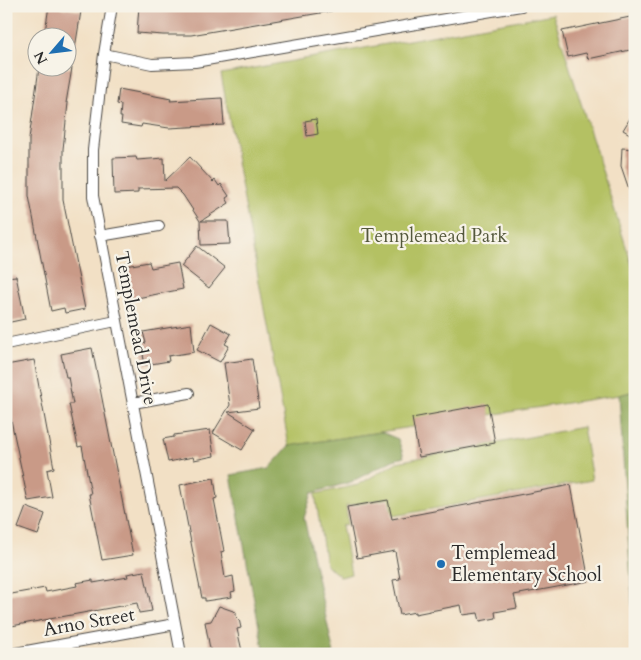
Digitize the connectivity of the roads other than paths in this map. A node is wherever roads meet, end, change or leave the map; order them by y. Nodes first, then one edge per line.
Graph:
1 (112, 6) edge
2 (521, 6) edge
3 (104, 54) junction
4 (159, 226) dead end
5 (100, 236) junction
6 (116, 321) junction
7 (6, 344) edge
8 (189, 393) dead end
9 (133, 403) junction
10 (175, 624) junction
11 (10, 654) edge
12 (180, 654) edge

1 - 3 street, Templemead Drive
2 - 3 street
3 - 5 street, Templemead Drive
4 - 5 street
5 - 6 street, Templemead Drive
6 - 7 street
6 - 9 street, Templemead Drive
8 - 9 street
9 - 10 street, Templemead Drive
10 - 11 street, Arno Street
10 - 12 street, Templemead Drive

